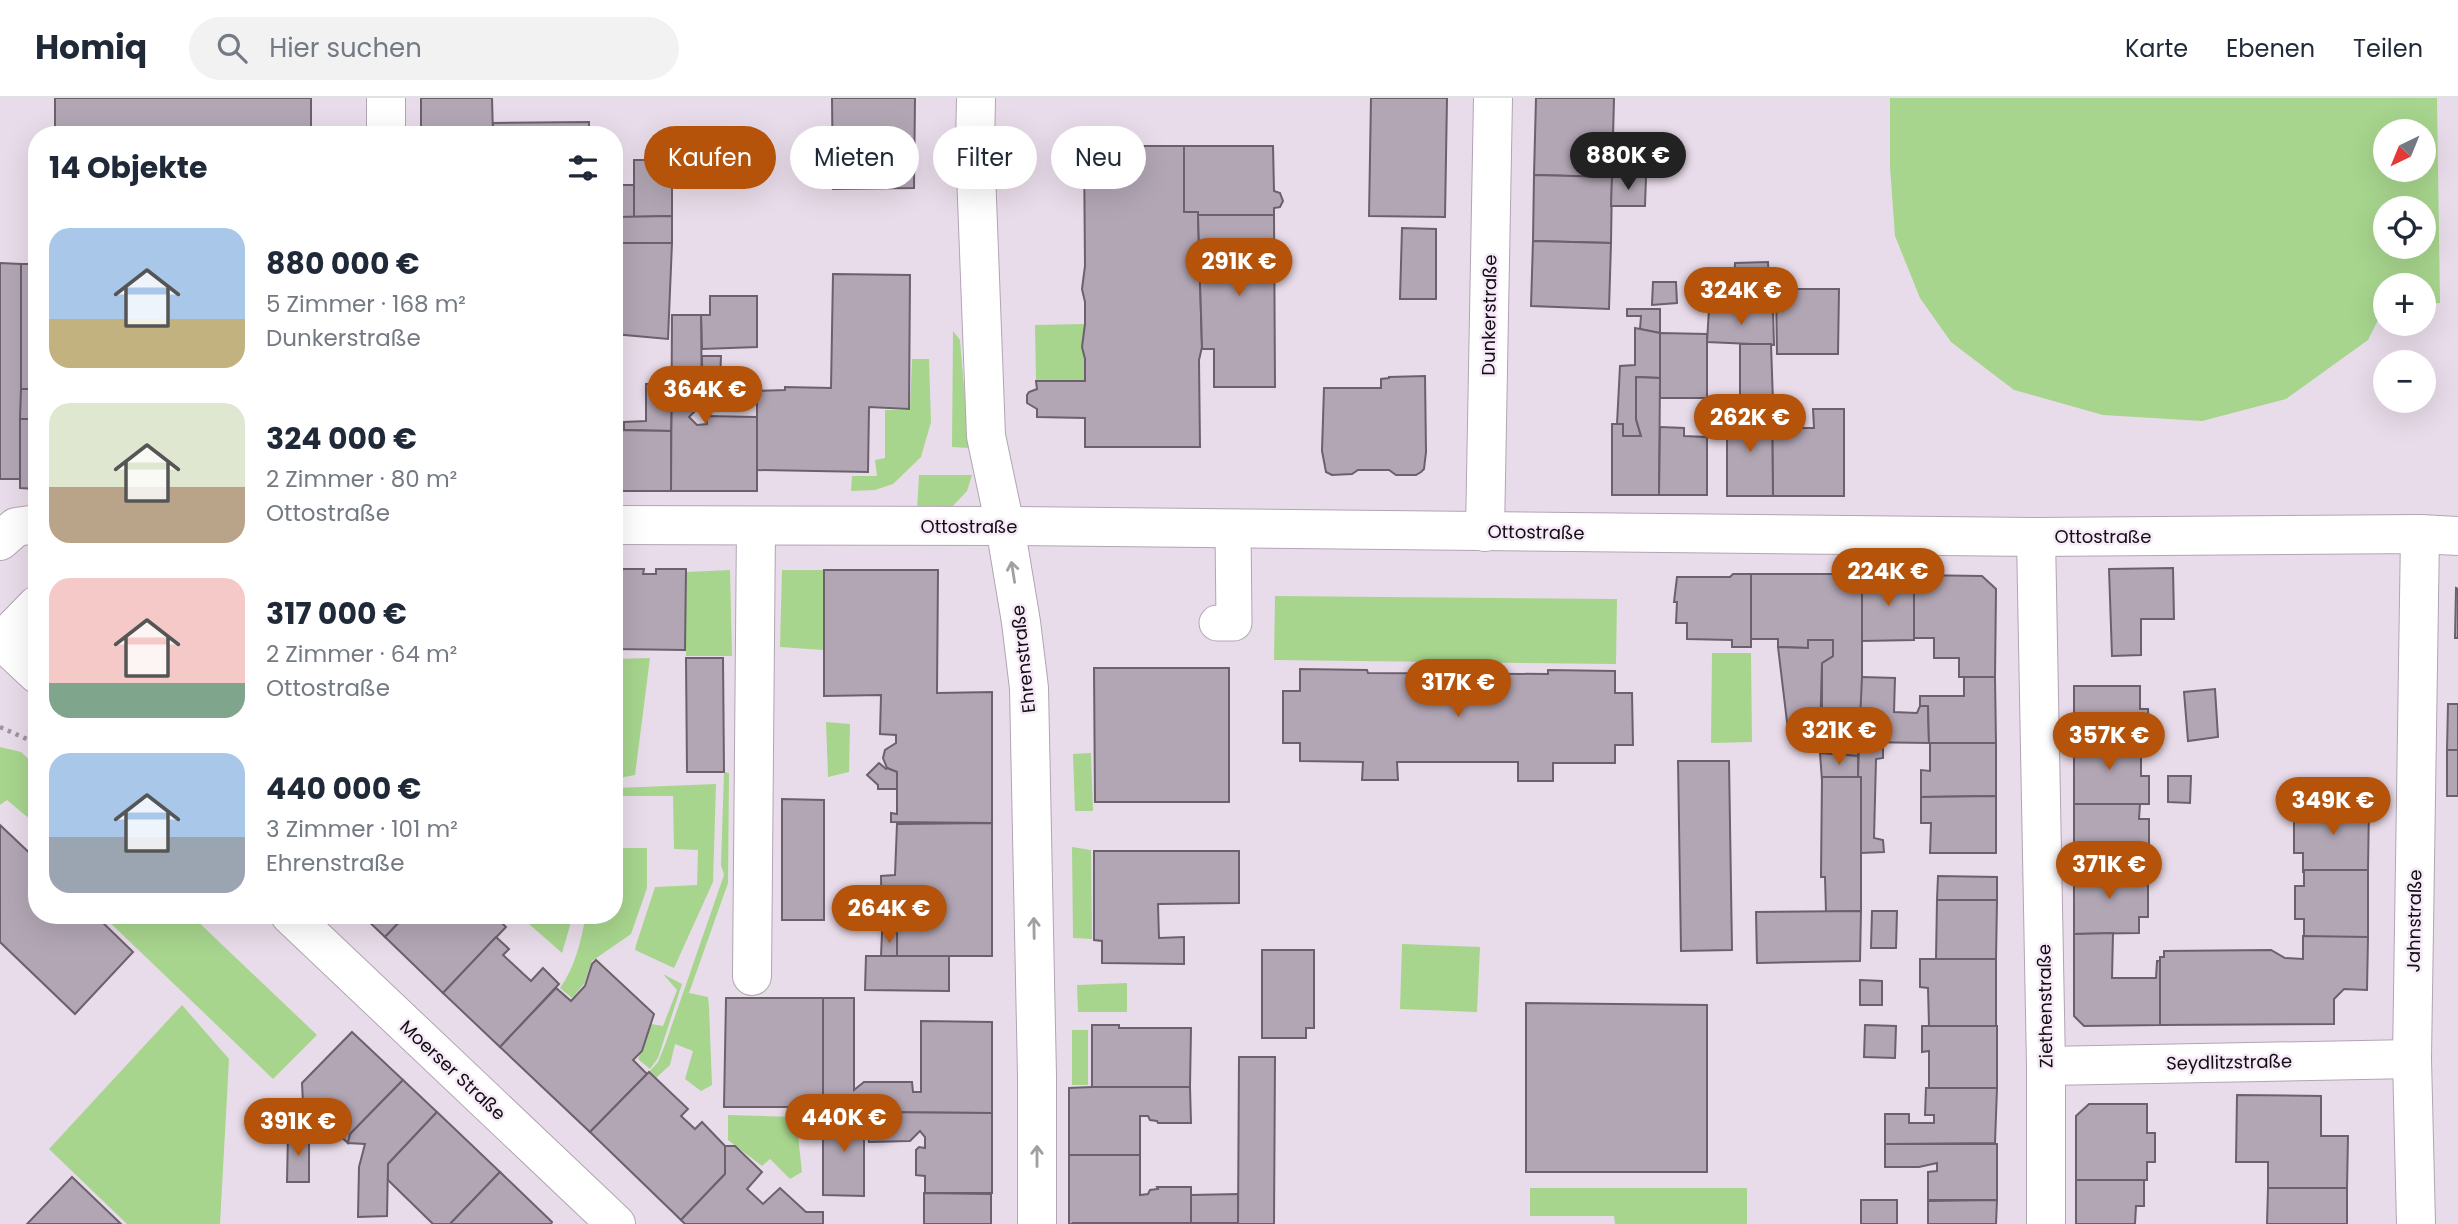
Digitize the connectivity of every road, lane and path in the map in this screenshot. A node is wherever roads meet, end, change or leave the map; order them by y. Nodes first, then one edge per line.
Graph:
1 (386, 98) edge
2 (976, 98) edge
3 (1493, 98) edge
4 (386, 126) edge
5 (28, 525) edge
6 (623, 525) edge
7 (756, 526) junction
8 (1005, 526) junction
9 (1233, 529) junction
10 (1485, 532) junction
11 (2420, 534) junction
12 (2458, 536) edge
13 (2036, 537) junction
14 (0, 541) edge
15 (28, 614) edge
16 (1217, 623) dead end
17 (1, 641) edge
18 (28, 666) edge
19 (0, 727) edge
20 (28, 740) edge
21 (299, 924) edge
22 (752, 976) dead end
23 (2412, 1059) junction
24 (2046, 1066) junction
25 (616, 1224) edge
26 (1037, 1224) edge
27 (2046, 1224) edge
28 (2416, 1224) edge

1 - 4 street
2 - 8 street, Ehrenstraße
3 - 10 street, Dunkerstraße
5 - 14 street
6 - 7 street, Ottostraße
7 - 8 street, Ottostraße
7 - 22 street
8 - 9 street, Ottostraße
26 -> 8 street, Ehrenstraße
9 - 10 street, Ottostraße
9 - 16 street
10 - 13 street, Ottostraße
11 - 12 street, Ottostraße
11 - 13 street, Ottostraße
11 - 23 street, Jahnstraße
13 - 24 street, Ziethenstraße
15 - 17 street
17 - 18 street
19 - 20 path
21 - 25 street, Moerser Straße
23 - 24 street, Seydlitzstraße
23 - 28 street, Jahnstraße
24 - 27 street, Ziethenstraße

